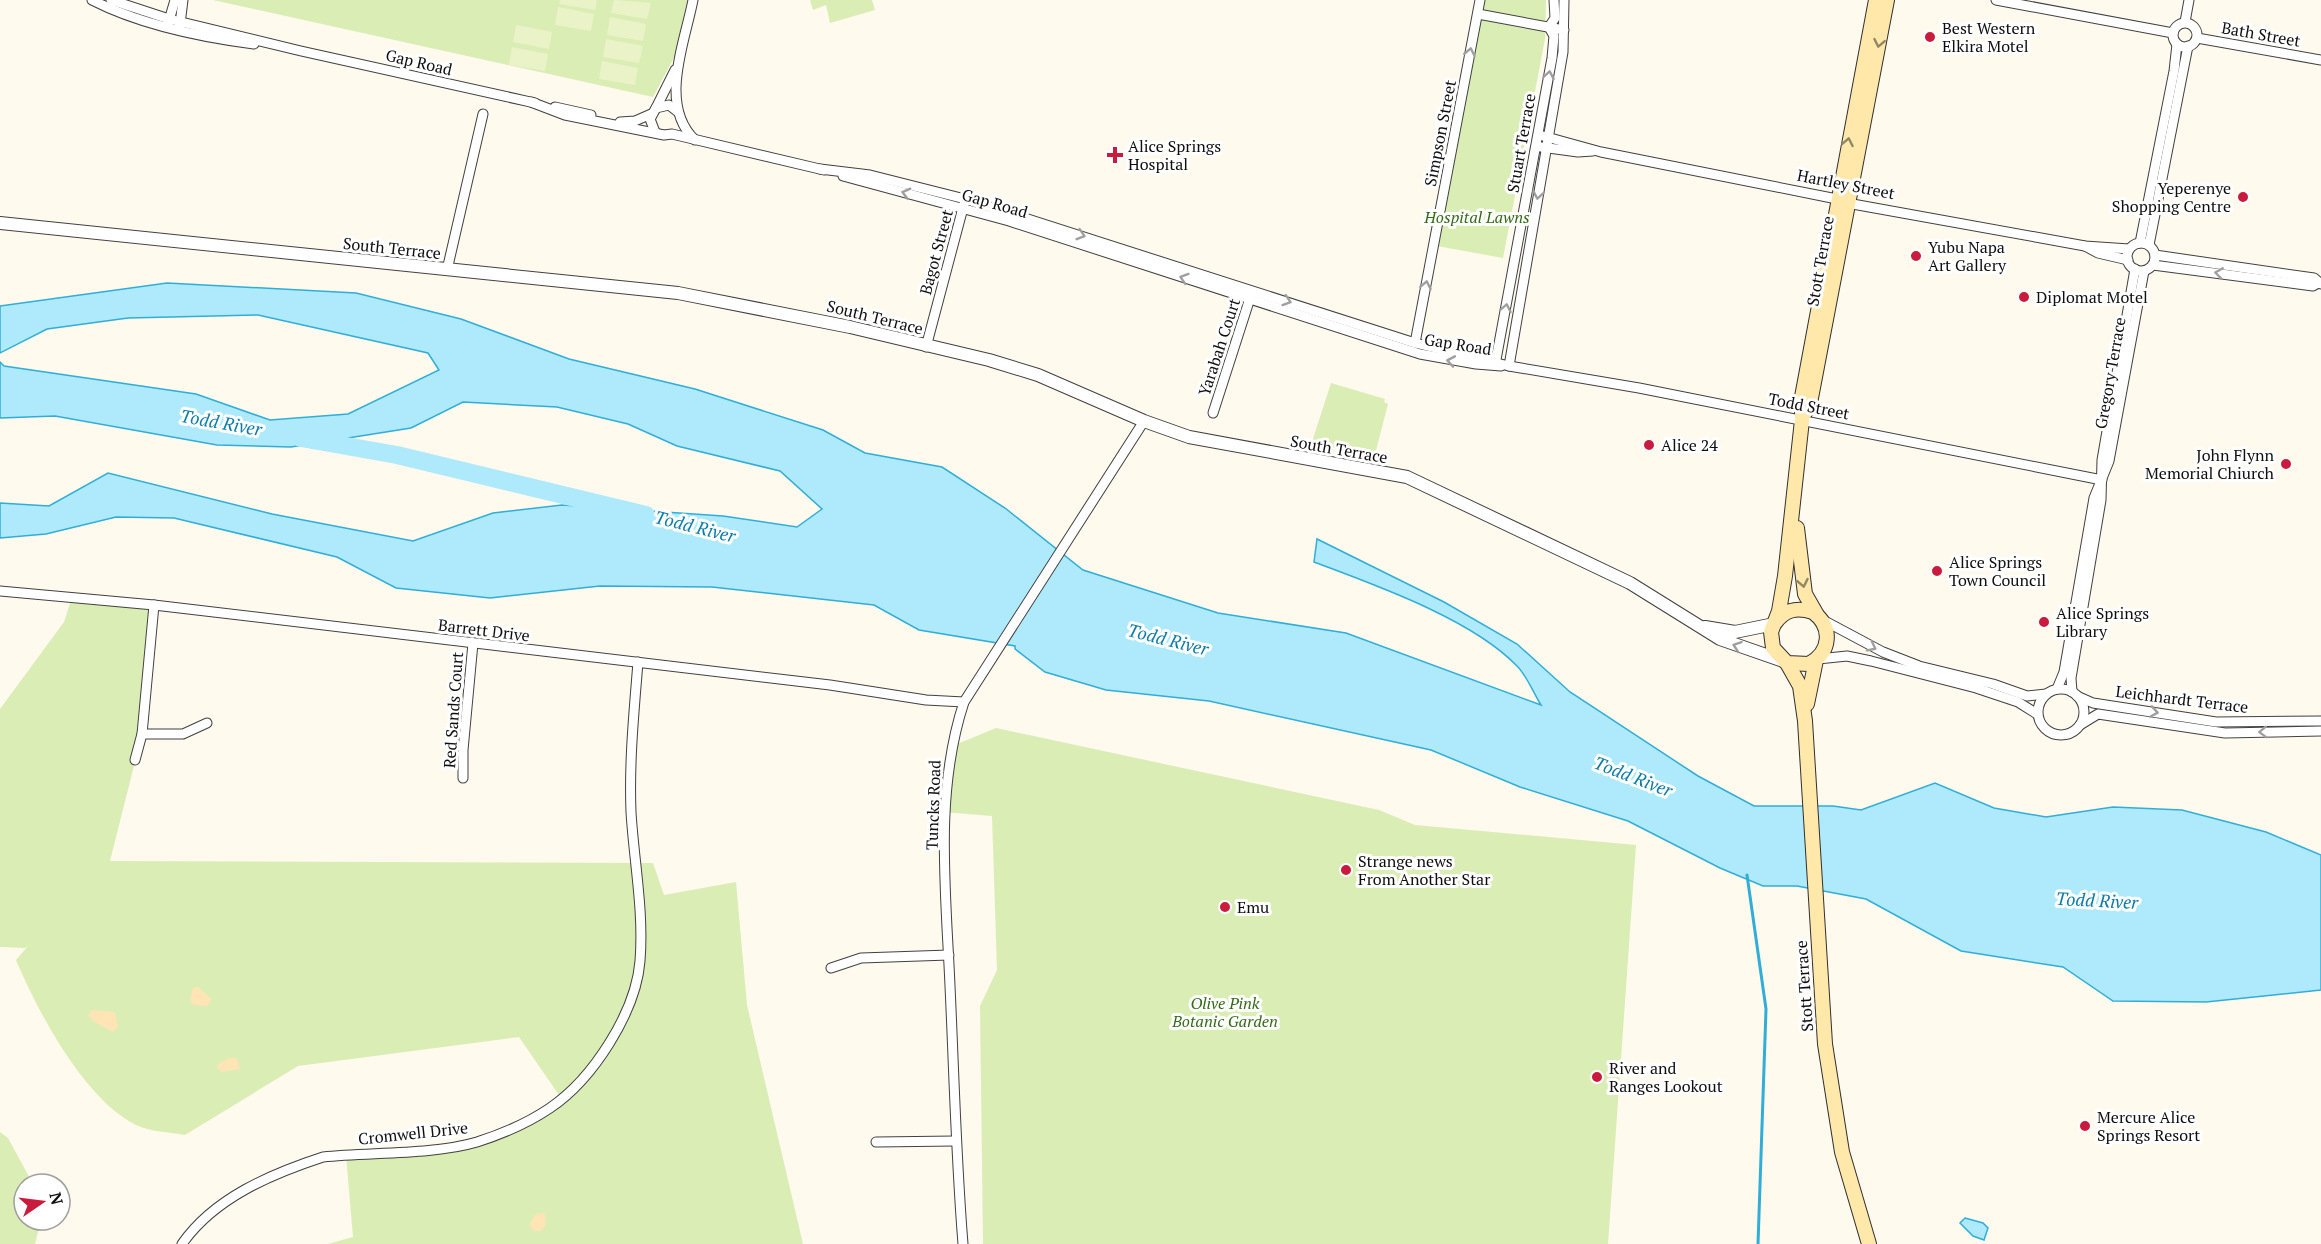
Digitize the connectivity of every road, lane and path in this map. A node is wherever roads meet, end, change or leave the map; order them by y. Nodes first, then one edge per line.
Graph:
1 (92, 0) edge
2 (111, 0) edge
3 (175, 0) edge
4 (183, 0) edge
5 (693, 0) edge
6 (1480, 0) edge
7 (1554, 0) edge
8 (1564, 0) edge
9 (1876, 0) edge
10 (1887, 0) edge
11 (1996, 0) edge
12 (2189, 0) edge
13 (1478, 14) junction
14 (2185, 22) junction
15 (168, 23) junction
16 (179, 25) junction
17 (1549, 27) junction
18 (1564, 30) junction
19 (2173, 33) junction
20 (2197, 38) junction
21 (2177, 44) junction
22 (2188, 46) junction
23 (683, 51) junction
24 (2321, 60) edge
25 (531, 102) junction
26 (653, 111) junction
27 (483, 114) dead end
28 (680, 116) junction
29 (620, 122) junction
30 (642, 129) junction
31 (655, 132) junction
32 (672, 134) junction
33 (1538, 136) junction
34 (1549, 137) junction
35 (695, 140) junction
36 (1536, 146) junction
37 (1547, 148) junction
38 (1602, 152) junction
39 (1842, 201) junction
40 (964, 204) junction
41 (0, 223) edge
42 (2144, 244) junction
43 (2085, 246) junction
44 (2129, 249) junction
45 (2128, 260) junction
46 (2154, 260) junction
47 (447, 270) junction
48 (2139, 270) junction
49 (2319, 283) edge
50 (1251, 294) junction
51 (1414, 343) junction
52 (926, 347) junction
53 (1495, 363) junction
54 (1509, 366) junction
55 (1213, 413) dead end
56 (1802, 420) junction
57 (1144, 421) junction
58 (2102, 480) junction
59 (1794, 483) junction
60 (0, 591) edge
61 (154, 605) junction
62 (1820, 618) junction
63 (1693, 623) junction
64 (1774, 623) junction
65 (472, 643) junction
66 (1817, 660) junction
67 (638, 662) junction
68 (1785, 662) junction
69 (2057, 689) junction
70 (2046, 694) junction
71 (2075, 694) junction
72 (964, 702) junction
73 (2037, 714) junction
74 (1805, 721) junction
75 (2321, 721) edge
76 (207, 723) dead end
77 (2080, 724) junction
78 (2321, 731) edge
79 (142, 734) junction
80 (135, 760) dead end
81 (463, 778) dead end
82 (948, 955) junction
83 (831, 968) dead end
84 (955, 1141) junction
85 (876, 1142) dead end
86 (182, 1244) edge
87 (963, 1244) edge
88 (1869, 1244) edge

1 - 15 street, Gap Road
2 - 15 street, Gap Road
3 - 15 street
4 - 16 street
5 - 23 street
6 - 13 street, Simpson Street
7 - 17 street, Stuart Terrace
8 - 18 street, Stuart Terrace
39 -> 9 main road, Stott Terrace
10 -> 39 main road, Stott Terrace
11 - 19 street
12 - 14 street
13 - 17 street
51 -> 13 street, Simpson Street
14 - 19 street
14 - 20 street
15 - 16 street, Gap Road
16 - 25 street, Gap Road
17 - 18 street
33 -> 17 street, Stuart Terrace
18 - 34 street, Stuart Terrace
19 - 21 street
20 - 22 street
20 - 24 street, Bath Street
21 - 22 street
21 - 42 street
22 - 42 street
23 - 26 street
23 - 28 street
25 - 29 street, Gap Road
25 - 30 street, Gap Road
26 - 28 street
26 - 29 street
26 - 31 street
27 - 47 street
28 - 32 street
28 - 35 street
29 - 30 street, Gap Road
30 - 31 street, Gap Road
31 - 32 street, Gap Road
32 - 35 street, Gap Road
33 - 34 street, Hartley Street
33 - 36 street, Stuart Terrace
34 - 37 street, Stuart Terrace
34 - 38 street, Hartley Street
35 - 40 street, Gap Road
36 - 37 street, Hartley Street
53 -> 36 street, Stuart Terrace
37 - 38 street, Hartley Street
37 -> 54 street, Stuart Terrace
38 - 39 street, Hartley Street
39 - 43 street, Hartley Street
39 - 56 main road, Stott Terrace
40 - 50 street, Gap Road
40 - 52 street, Bagot Street
41 - 47 street, South Terrace
42 - 44 street
42 - 46 street
43 - 44 street, Hartley Street
43 - 45 street, Hartley Street
44 - 45 street
45 - 48 street
46 - 48 street
46 - 49 street
47 - 52 street, South Terrace
48 - 58 street, Gregory Terrace
50 -> 51 street, Gap Road
53 -> 50 street, Gap Road
50 - 55 street, Yarabah Court
51 - 53 street, Gap Road
52 - 57 street, South Terrace
53 - 54 street, Gap Road
54 - 56 street, Todd Street
56 - 58 street, Todd Street
56 - 59 main road, Stott Terrace
57 - 63 street, South Terrace
57 - 72 street, Tuncks Road
58 - 69 street, Gregory Terrace
58 - 71 street, Gregory Terrace
59 -> 62 main road, Stott Terrace
59 - 64 main road, Stott Terrace
60 - 61 street, Barrett Drive
61 - 65 street, Barrett Drive
61 - 79 street
62 - 64 main road
62 - 66 main road
62 -> 70 street
63 - 64 street, South Terrace
68 -> 63 street, South Terrace
64 - 68 main road
65 - 67 street, Barrett Drive
65 - 81 street, Red Sands Court
66 - 68 main road
66 - 73 street
66 - 74 main road, Stott Terrace
67 - 72 street, Barrett Drive
67 - 86 street, Cromwell Drive
68 - 74 main road, Stott Terrace
69 - 70 street
69 - 71 street
70 - 73 street
71 -> 75 street, Leichhardt Terrace
71 - 77 street
72 - 82 street, Tuncks Road
73 - 77 street
74 - 88 main road, Stott Terrace
76 - 79 street
78 -> 77 street, Leichhardt Terrace
79 - 80 street
82 - 83 street
82 - 84 street, Tuncks Road
84 - 85 street
84 - 87 street, Tuncks Road

